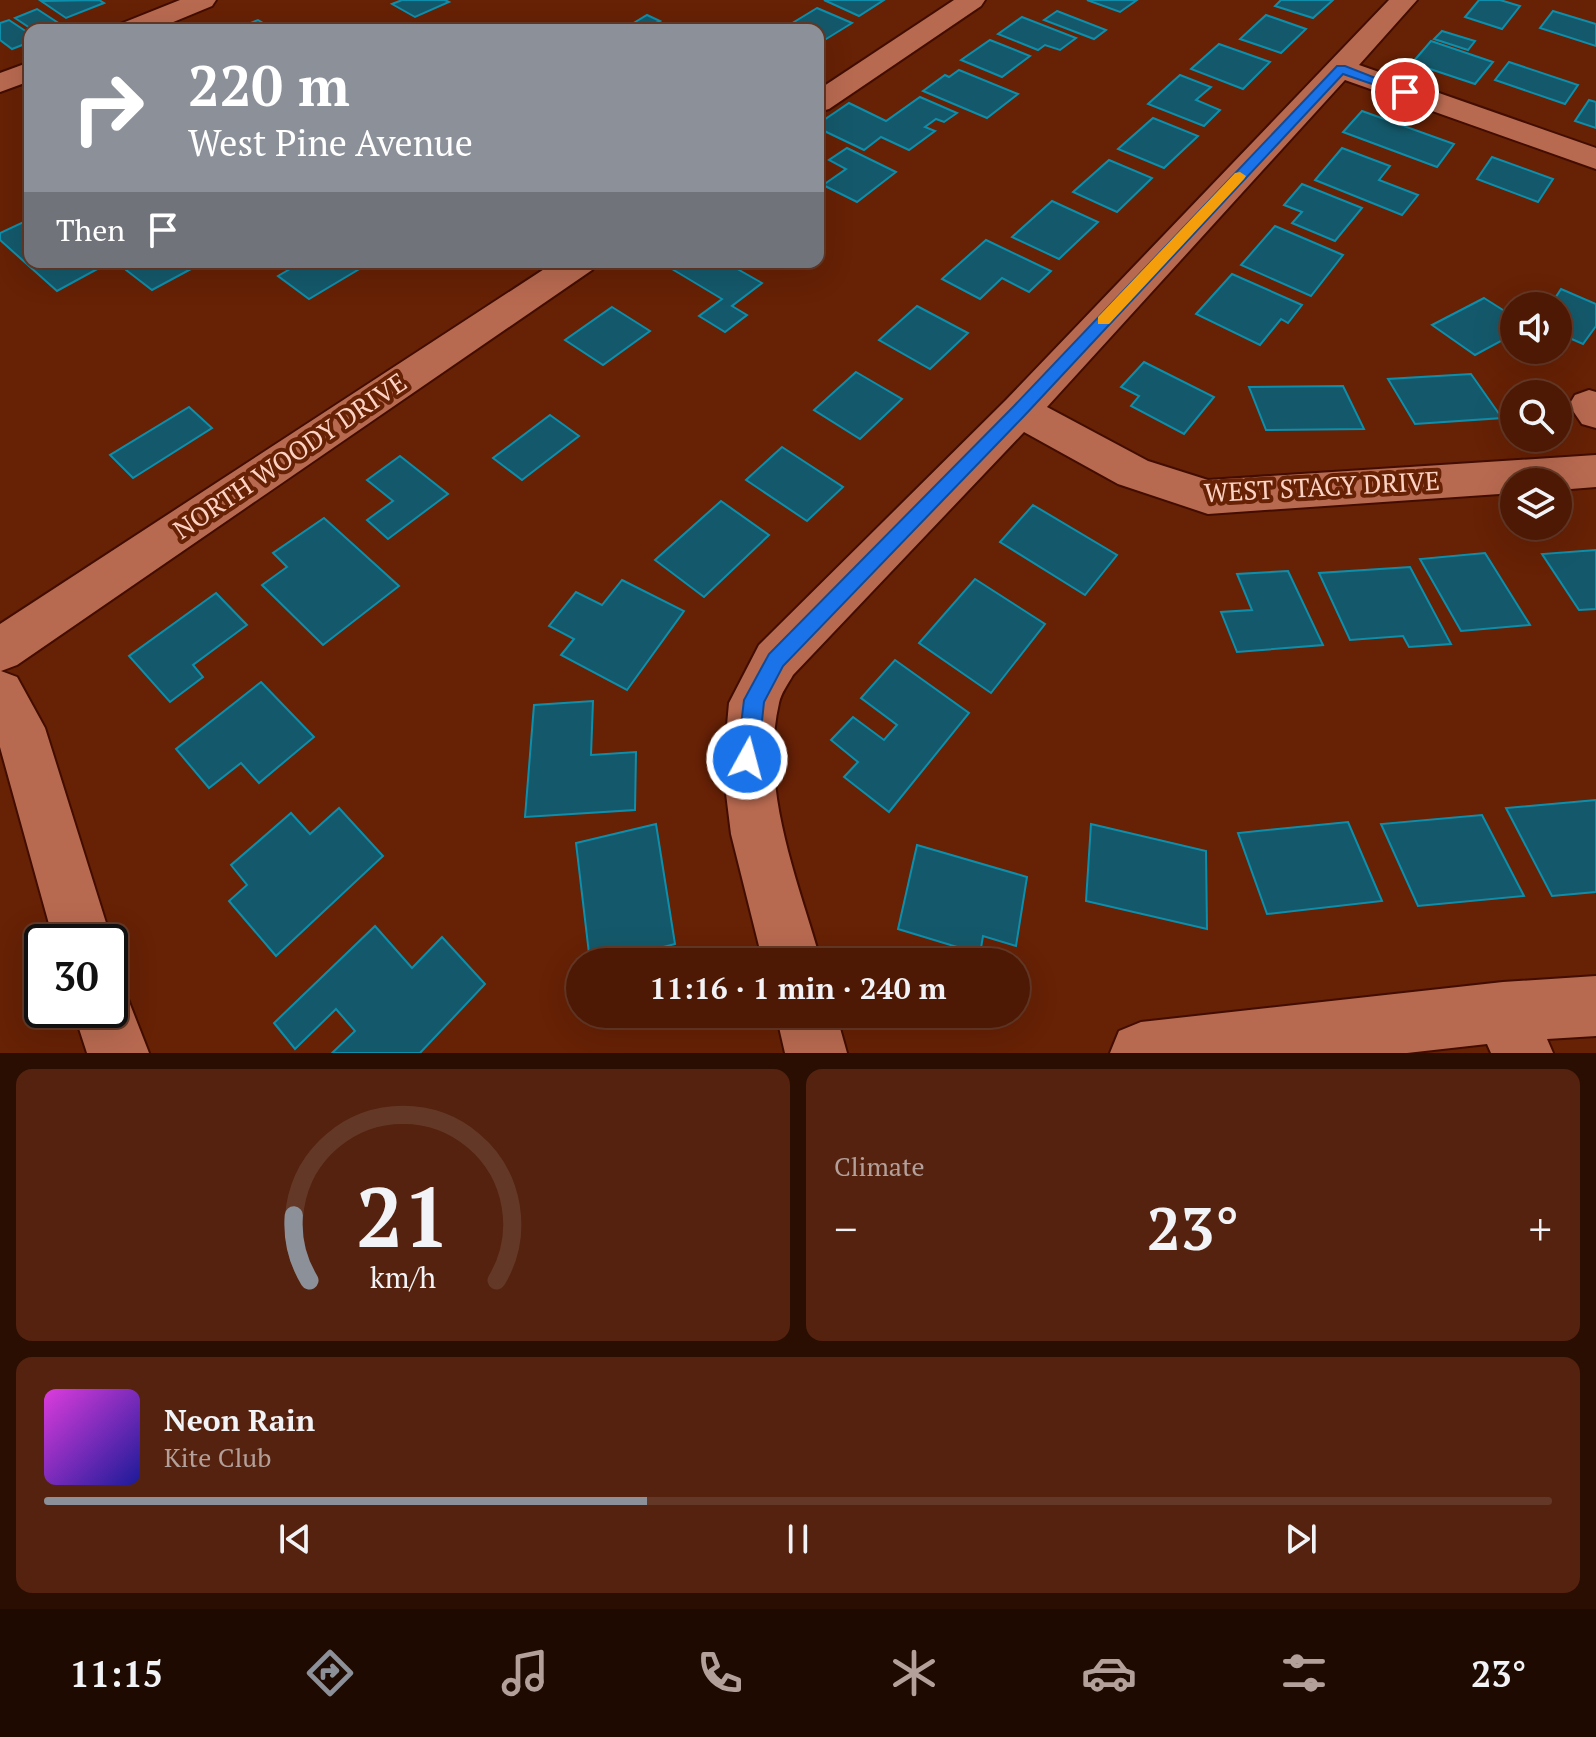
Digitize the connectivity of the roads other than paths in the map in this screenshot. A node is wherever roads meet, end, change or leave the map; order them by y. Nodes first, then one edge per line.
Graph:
1 (203, 0) edge
2 (972, 0) edge
3 (1404, 0) edge
4 (145, 24) edge
5 (1341, 69) junction
6 (824, 99) edge
7 (1596, 159) edge
8 (571, 268) edge
9 (1020, 410) junction
10 (1596, 471) edge
11 (0, 650) edge
12 (7, 721) edge
13 (77, 924) edge
14 (788, 948) edge
15 (1596, 1006) edge
16 (109, 1028) edge
17 (810, 1028) edge
18 (1513, 1033) edge
19 (118, 1053) edge
20 (816, 1053) edge
21 (1141, 1053) edge

1 - 4 street
2 - 6 street
3 - 5 street
5 - 7 street
5 - 9 street
8 - 11 street, NORTH WOODY DRIVE
9 - 10 street, WEST STACY DRIVE
9 - 14 street
12 - 13 street
15 - 18 street
16 - 19 street
17 - 20 street
18 - 21 street

